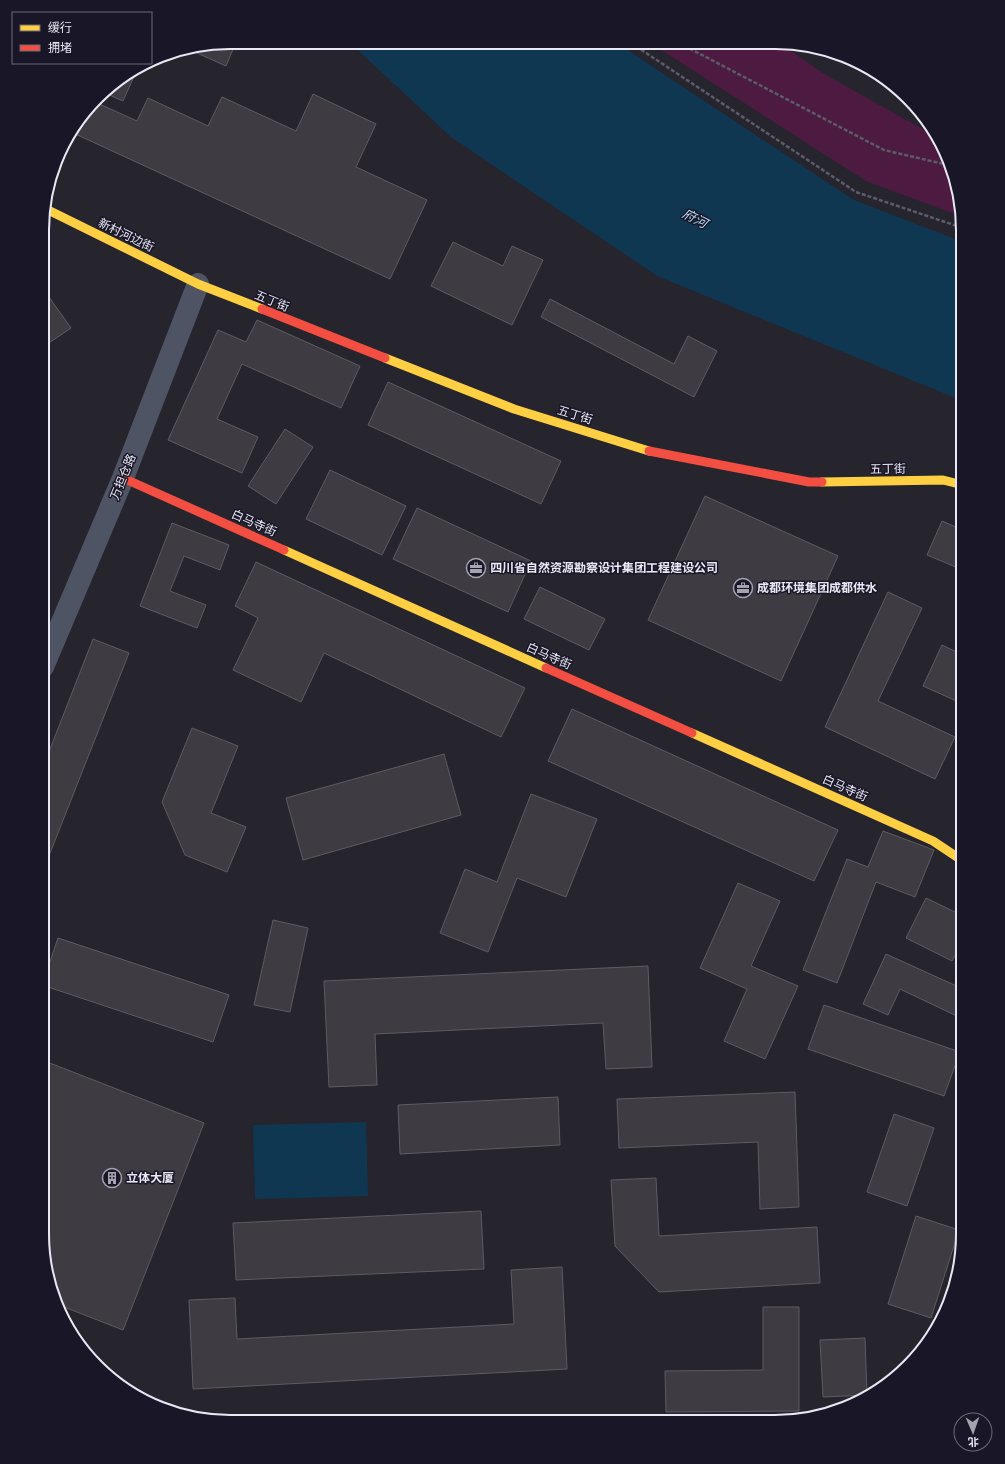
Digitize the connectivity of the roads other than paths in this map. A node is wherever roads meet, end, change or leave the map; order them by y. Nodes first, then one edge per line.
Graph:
1 (50, 211) edge
2 (198, 284) junction
3 (123, 478) junction
4 (956, 483) edge
5 (49, 653) edge
6 (956, 856) edge

1 - 2 street, 新村河边街
2 - 3 street, 万担仓路
2 - 4 street, 五丁街
3 - 5 street, 万担仓路
3 - 6 street, 白马寺街

